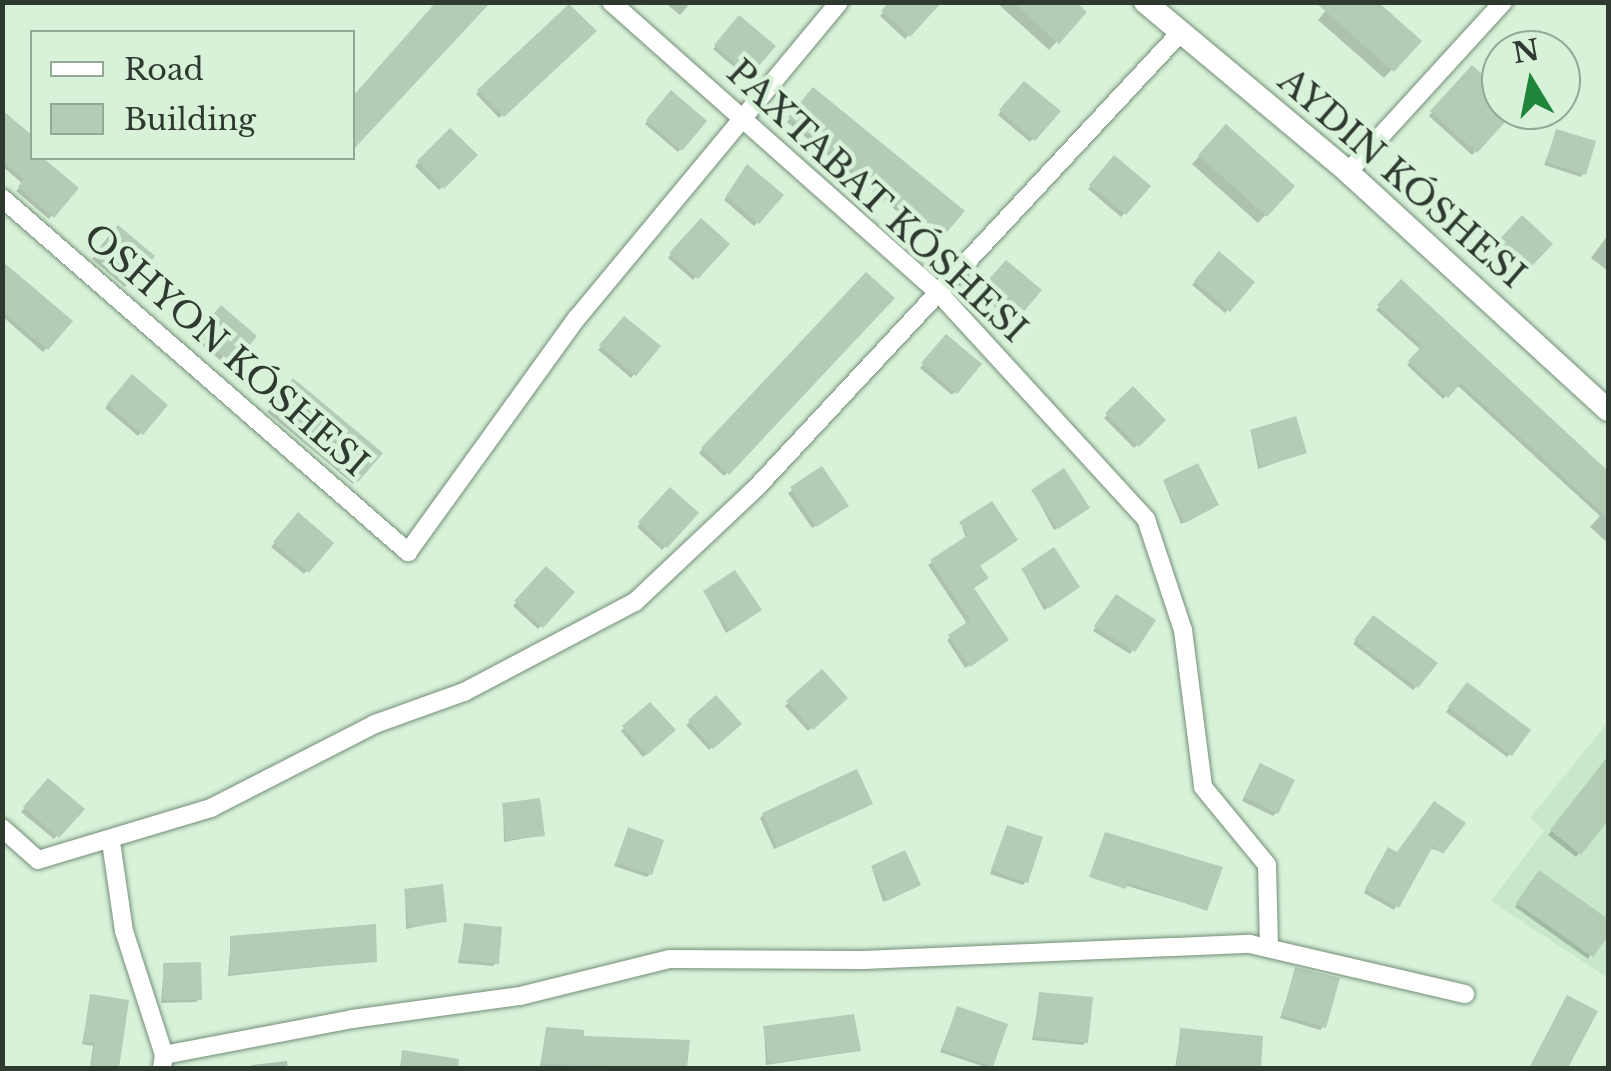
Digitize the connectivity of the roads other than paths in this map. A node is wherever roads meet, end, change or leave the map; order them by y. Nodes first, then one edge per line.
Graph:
1 (611, 2) edge
2 (840, 2) edge
3 (1145, 2) edge
4 (1503, 2) edge
5 (1180, 33) junction
6 (744, 122) junction
7 (1348, 172) junction
8 (2, 198) edge
9 (938, 292) junction
10 (1608, 410) edge
11 (2, 828) edge
12 (111, 842) junction
13 (1269, 945) junction
14 (1465, 994) dead end
15 (163, 1062) edge

1 - 6 street, PAXTABAT KÓSHESI
2 - 6 street
3 - 5 street
4 - 7 street
5 - 7 street
5 - 9 street
6 - 8 street, OSHYON KÓSHESI
6 - 9 street, PAXTABAT KÓSHESI
7 - 10 street
9 - 12 street
9 - 13 street, PAXTABAT KÓSHESI
11 - 12 street
12 - 15 street
13 - 14 street
13 - 15 street

